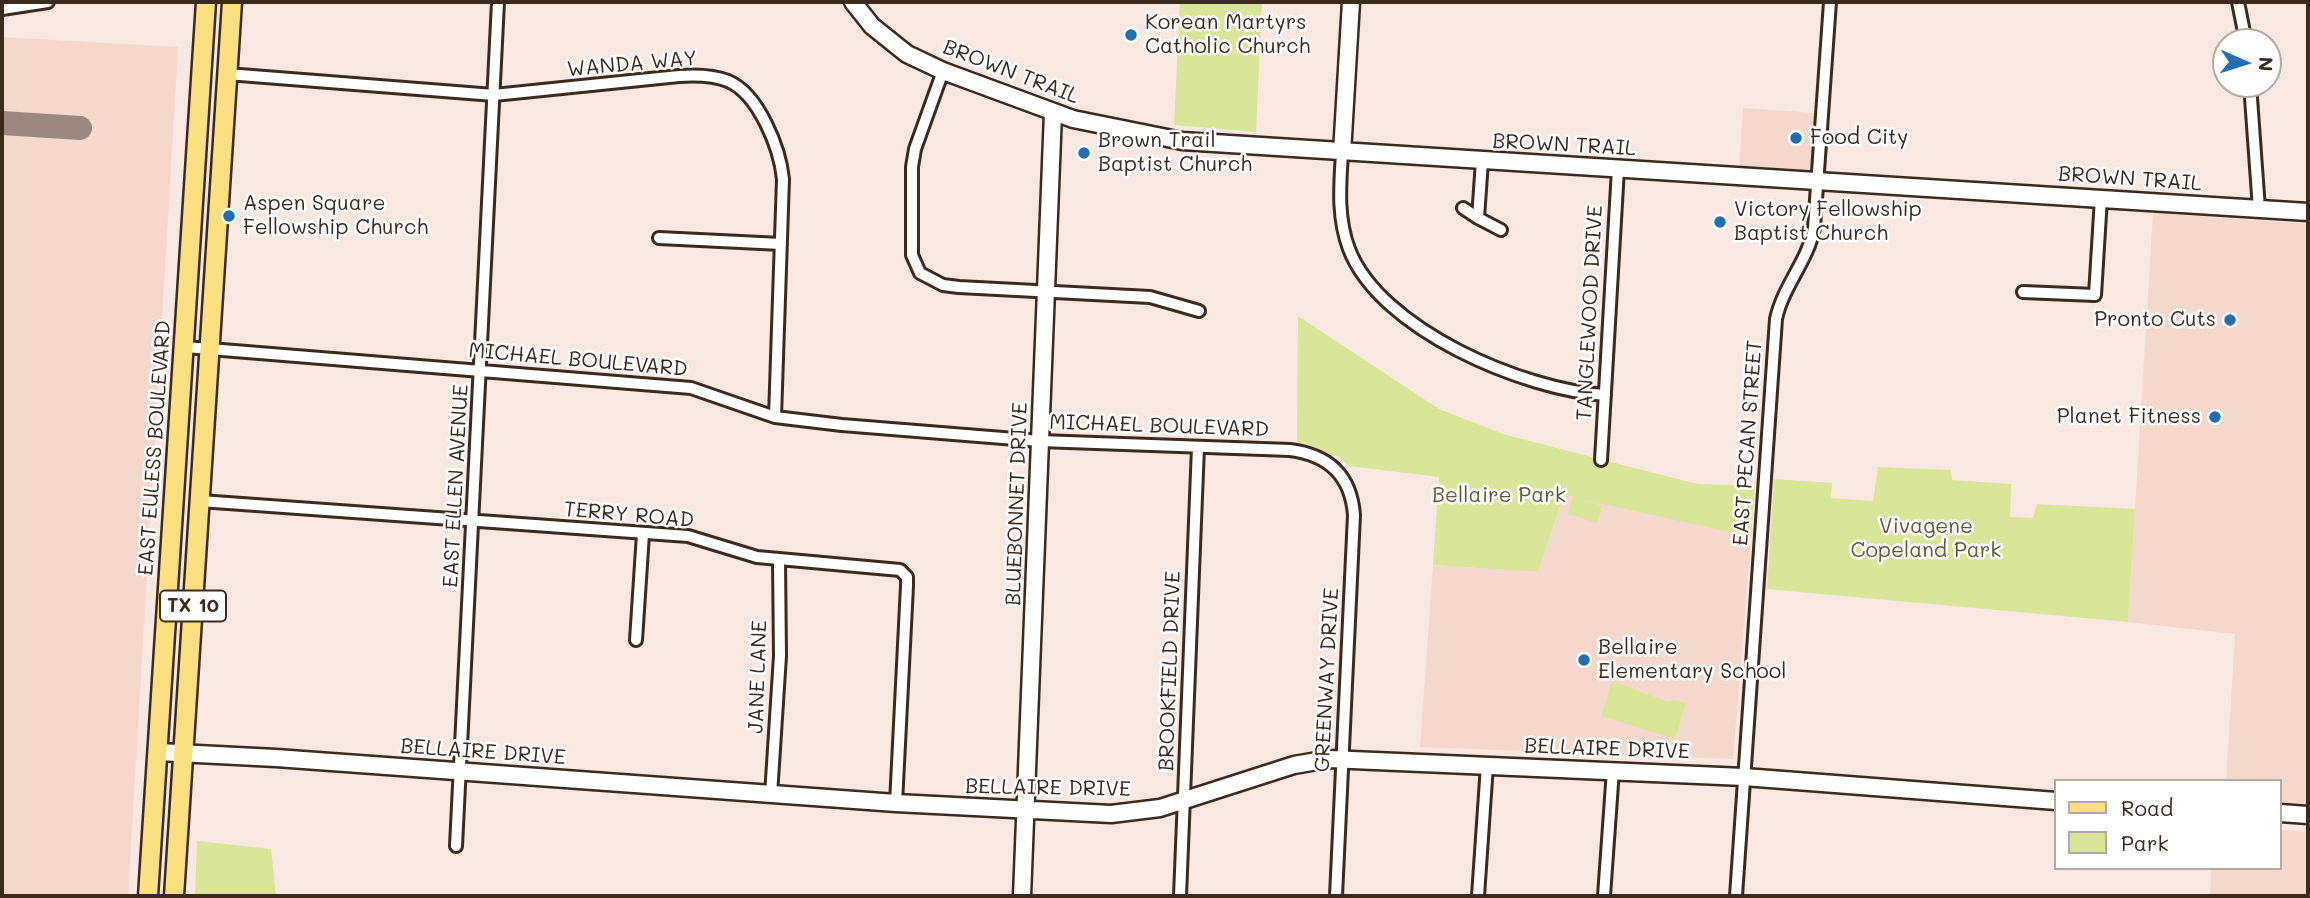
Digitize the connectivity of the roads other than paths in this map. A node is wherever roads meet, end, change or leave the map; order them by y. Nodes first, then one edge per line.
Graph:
1 (48, 2) edge
2 (206, 2) edge
3 (232, 2) edge
4 (498, 2) edge
5 (853, 2) edge
6 (1351, 2) edge
7 (1830, 2) edge
8 (2238, 2) edge
9 (2, 9) edge
10 (2243, 28) edge
11 (943, 71) junction
12 (227, 74) junction
13 (494, 95) junction
14 (2251, 98) edge
15 (1053, 113) junction
16 (1342, 153) junction
17 (1482, 162) junction
18 (1618, 169) junction
19 (1818, 181) junction
20 (2101, 198) junction
21 (1463, 208) dead end
22 (2259, 209) junction
23 (2308, 212) edge
24 (1478, 218) junction
25 (1501, 230) dead end
26 (659, 238) dead end
27 (781, 244) junction
28 (1046, 291) junction
29 (2023, 292) dead end
30 (1199, 311) dead end
31 (184, 347) junction
32 (208, 350) junction
33 (481, 372) junction
34 (1605, 395) junction
35 (775, 417) junction
36 (1040, 441) junction
37 (1198, 447) junction
38 (1601, 460) dead end
39 (1336, 470) joint
40 (200, 501) junction
41 (474, 521) junction
42 (643, 534) junction
43 (779, 560) junction
44 (636, 640) dead end
45 (158, 752) junction
46 (184, 753) junction
47 (1343, 760) junction
48 (1487, 765) junction
49 (1613, 770) junction
50 (460, 771) junction
51 (1744, 777) junction
52 (771, 794) junction
53 (1184, 800) junction
54 (2054, 801) edge
55 (896, 803) junction
56 (1026, 810) junction
57 (2282, 813) edge
58 (2308, 815) edge
59 (456, 846) dead end
60 (148, 896) edge
61 (174, 896) edge
62 (1022, 896) edge
63 (1180, 896) edge
64 (1336, 896) edge
65 (1478, 896) edge
66 (1604, 896) edge
67 (1736, 896) edge

1 - 9 street
2 - 31 main road, EAST EULESS BOULEVARD / TX 10
3 - 12 main road, TX 10
4 - 13 street, EAST ELLEN AVENUE
5 - 11 street, BROWN TRAIL
6 - 16 street
7 - 19 street, EAST PECAN STREET
8 - 10 street
11 - 15 street, BROWN TRAIL
11 - 28 street
12 - 13 street, WANDA WAY
12 - 32 main road, TX 10
13 - 27 street, WANDA WAY
13 - 33 street, EAST ELLEN AVENUE
14 - 22 street
15 - 16 street, BROWN TRAIL
15 - 28 street, BLUEBONNET DRIVE
16 - 17 street, BROWN TRAIL
16 - 34 street
17 - 18 street, BROWN TRAIL
17 - 24 street
18 - 19 street, BROWN TRAIL
18 - 34 street, TANGLEWOOD DRIVE
19 - 20 street, BROWN TRAIL
19 - 51 street, EAST PECAN STREET
20 - 22 street, BROWN TRAIL
20 - 29 street
21 - 24 street
22 - 23 street, BROWN TRAIL
24 - 25 street
26 - 27 street
27 - 35 street, WANDA WAY
28 - 30 street
28 - 36 street, BLUEBONNET DRIVE
31 - 32 street, MICHAEL BOULEVARD
31 - 45 main road, EAST EULESS BOULEVARD / TX 10
32 - 33 street, MICHAEL BOULEVARD
32 - 40 main road, TX 10
33 - 35 street, MICHAEL BOULEVARD
33 - 41 street, EAST ELLEN AVENUE
34 - 38 street, TANGLEWOOD DRIVE
35 - 36 street, MICHAEL BOULEVARD
36 - 37 street, MICHAEL BOULEVARD
36 - 56 street, BLUEBONNET DRIVE
37 - 39 street, MICHAEL BOULEVARD
37 - 53 street, BROOKFIELD DRIVE
39 - 47 street, GREENWAY DRIVE
40 - 41 street, TERRY ROAD
40 - 46 main road, TX 10
41 - 42 street, TERRY ROAD
41 - 50 street, EAST ELLEN AVENUE
42 - 43 street, TERRY ROAD
42 - 44 street
43 - 52 street, JANE LANE
43 - 55 street, TERRY ROAD
45 - 46 street, BELLAIRE DRIVE
45 - 60 main road, EAST EULESS BOULEVARD / TX 10
46 - 50 street, BELLAIRE DRIVE
46 - 61 main road, TX 10
47 - 48 street, BELLAIRE DRIVE
47 - 53 street, BELLAIRE DRIVE
47 - 64 street, GREENWAY DRIVE
48 - 49 street, BELLAIRE DRIVE
48 - 65 street
49 - 51 street, BELLAIRE DRIVE
49 - 66 street
50 - 52 street, BELLAIRE DRIVE
50 - 59 street, EAST ELLEN AVENUE
51 - 54 street, BELLAIRE DRIVE
51 - 67 street, EAST PECAN STREET
52 - 55 street, BELLAIRE DRIVE
53 - 56 street, BELLAIRE DRIVE
53 - 63 street, BROOKFIELD DRIVE
55 - 56 street, BELLAIRE DRIVE
56 - 62 street, BLUEBONNET DRIVE
57 - 58 street

